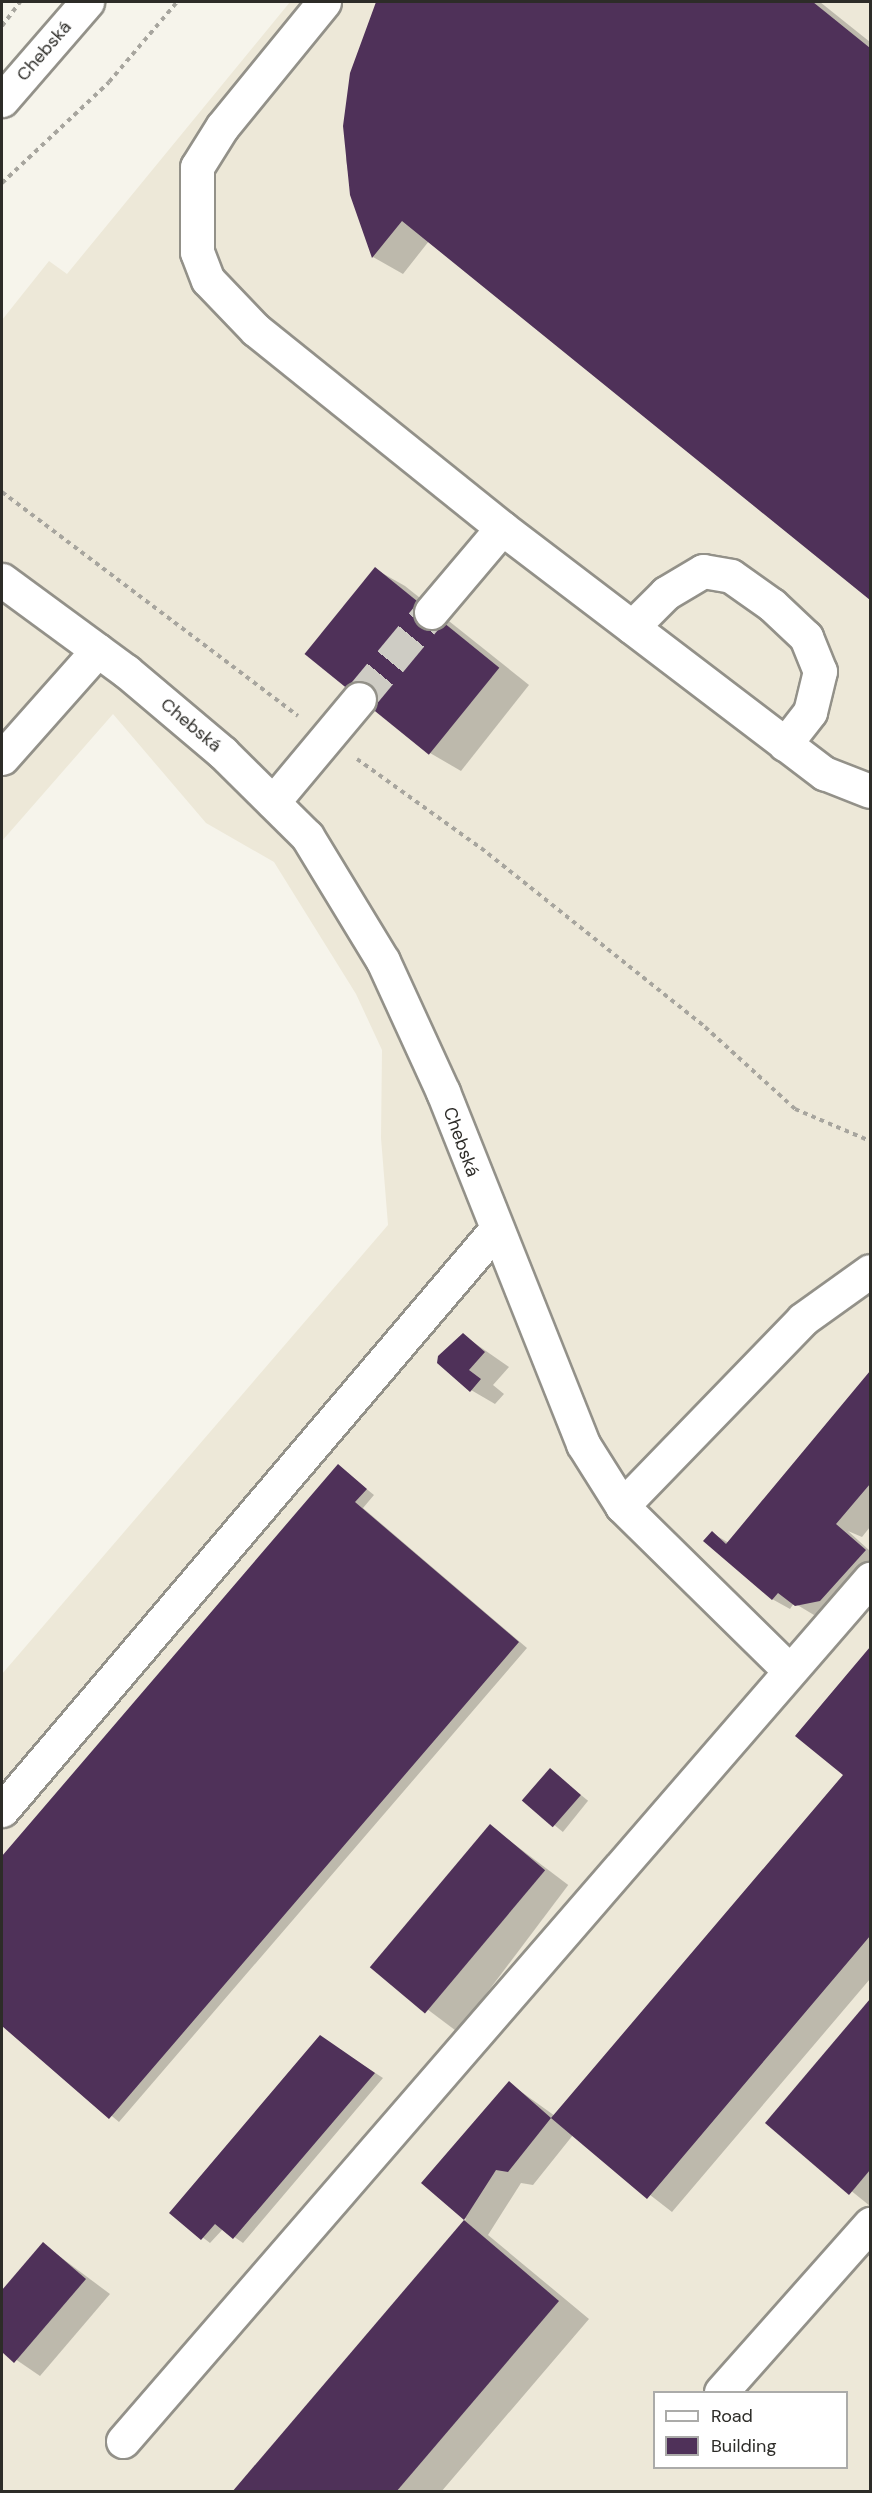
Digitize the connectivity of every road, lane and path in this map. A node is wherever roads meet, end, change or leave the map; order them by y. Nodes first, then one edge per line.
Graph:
1 (20, 2) edge
2 (87, 2) edge
3 (177, 2) edge
4 (324, 2) edge
5 (2, 26) edge
6 (2, 100) edge
7 (2, 183) edge
8 (2, 492) edge
9 (502, 528) junction
10 (2, 580) edge
11 (431, 612) tunnel mouth
12 (632, 627) junction
13 (98, 650) junction
14 (359, 699) tunnel mouth
15 (326, 737) junction
16 (785, 744) junction
17 (2, 758) edge
18 (870, 791) edge
19 (273, 802) junction
20 (870, 1141) edge
21 (494, 1232) junction
22 (870, 1271) edge
23 (622, 1506) junction
24 (870, 1579) edge
25 (790, 1671) junction
26 (2, 1809) edge
27 (870, 2224) edge
28 (722, 2391) edge
29 (123, 2441) dead end

1 - 5 path
2 - 6 main road, Chebská
3 - 7 path
4 - 9 main road
8 - 15 path
9 - 11 main road
9 - 12 main road
10 - 13 main road, Chebská
12 - 16 main road
12 - 16 main road
13 - 17 main road
13 - 19 main road, Chebská
14 - 15 main road
15 - 19 main road
15 - 20 path
16 - 18 main road
19 - 21 main road, Chebská
21 - 23 main road, Chebská
21 - 26 main road
22 - 23 main road
23 - 25 main road, Chebská
24 - 25 main road
25 - 29 main road
27 - 28 main road

